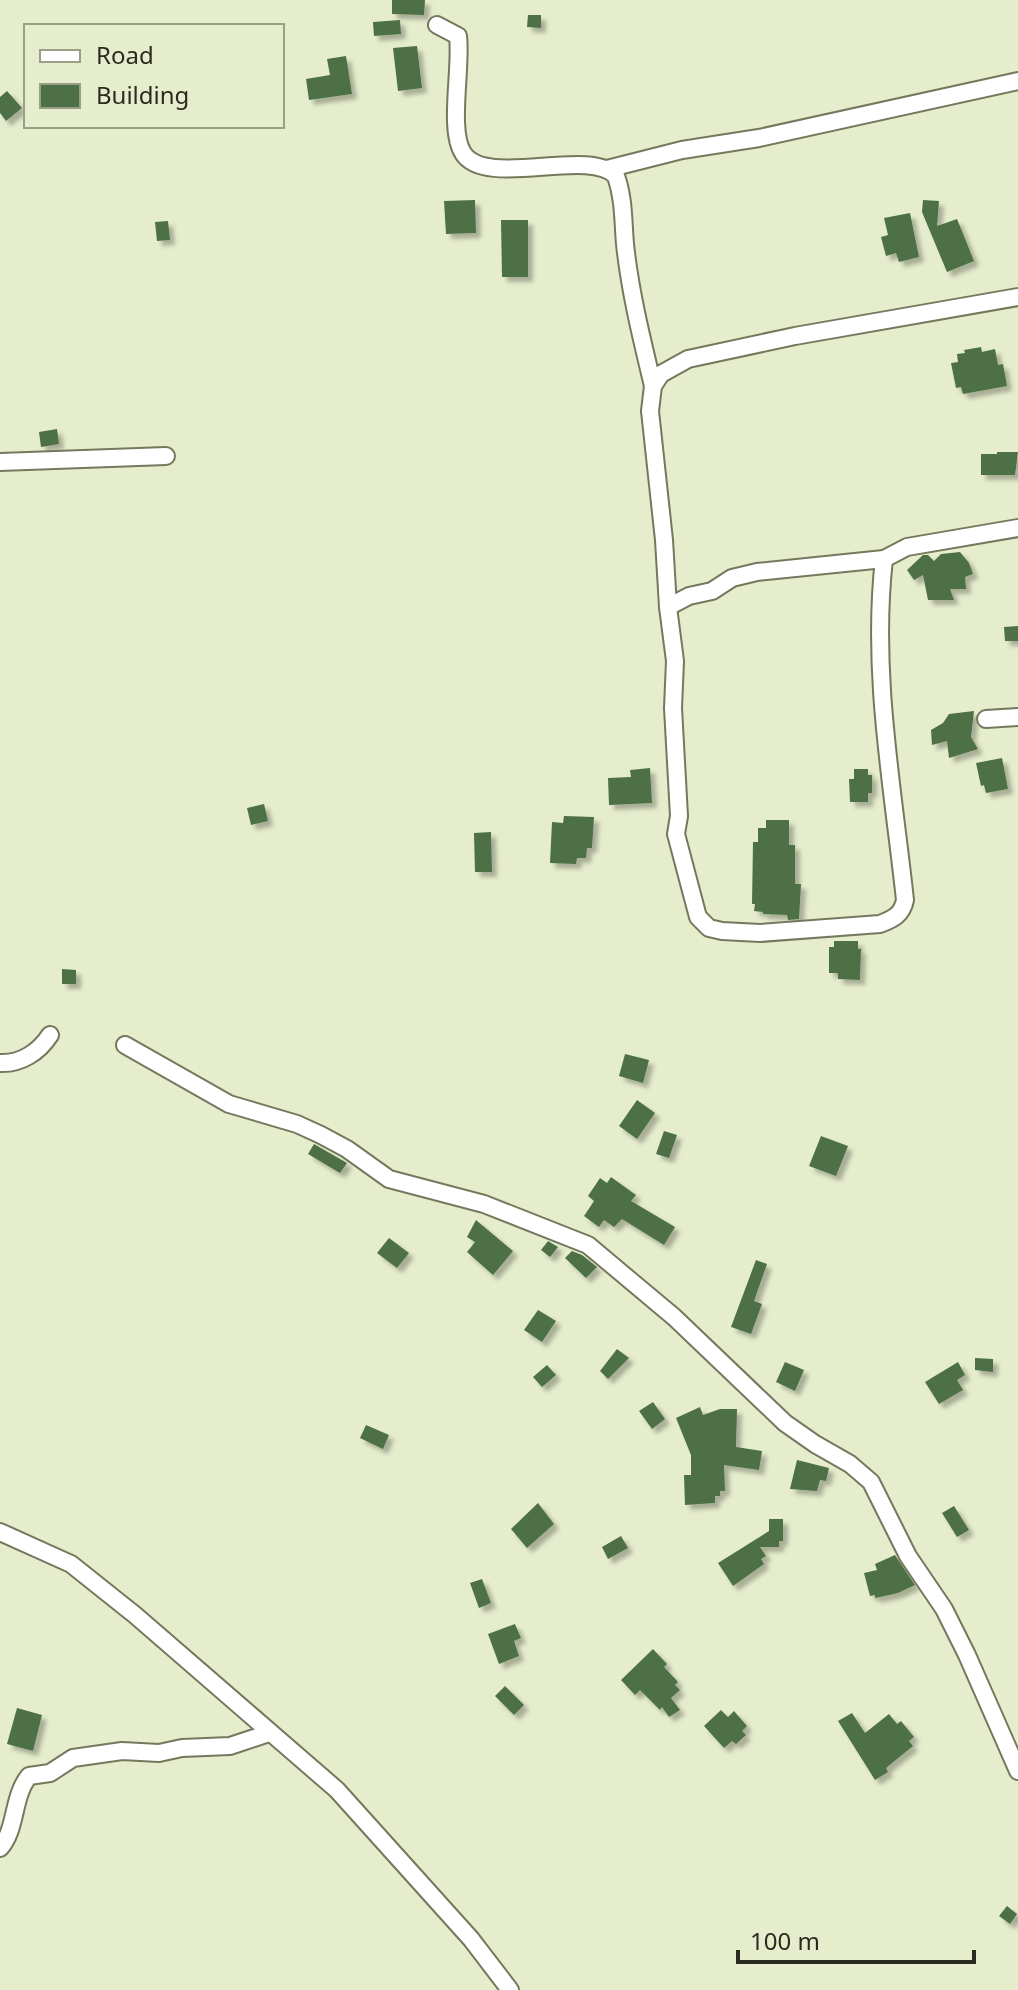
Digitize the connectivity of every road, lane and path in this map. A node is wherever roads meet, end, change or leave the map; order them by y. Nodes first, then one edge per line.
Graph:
1 (437, 25) dead end
2 (1018, 81) edge
3 (607, 169) junction
4 (1018, 297) edge
5 (653, 386) junction
6 (166, 456) dead end
7 (0, 462) edge
8 (1018, 528) edge
9 (884, 559) junction
10 (667, 582) junction
11 (689, 596) junction
12 (668, 607) junction
13 (1018, 717) edge
14 (986, 719) dead end
15 (50, 1035) dead end
16 (125, 1045) dead end
17 (0, 1063) edge
18 (0, 1532) edge
19 (269, 1733) junction
20 (1018, 1771) edge
21 (0, 1848) edge
22 (510, 1990) edge

1 - 3 street
2 - 3 street
3 - 5 street
4 - 5 street
5 - 10 street
6 - 7 street
8 - 9 street
9 - 11 street
9 - 12 street
10 - 11 street
10 - 12 street
11 - 12 street
13 - 14 street
15 - 17 street
16 - 20 street
18 - 19 street
19 - 21 street
19 - 22 street

